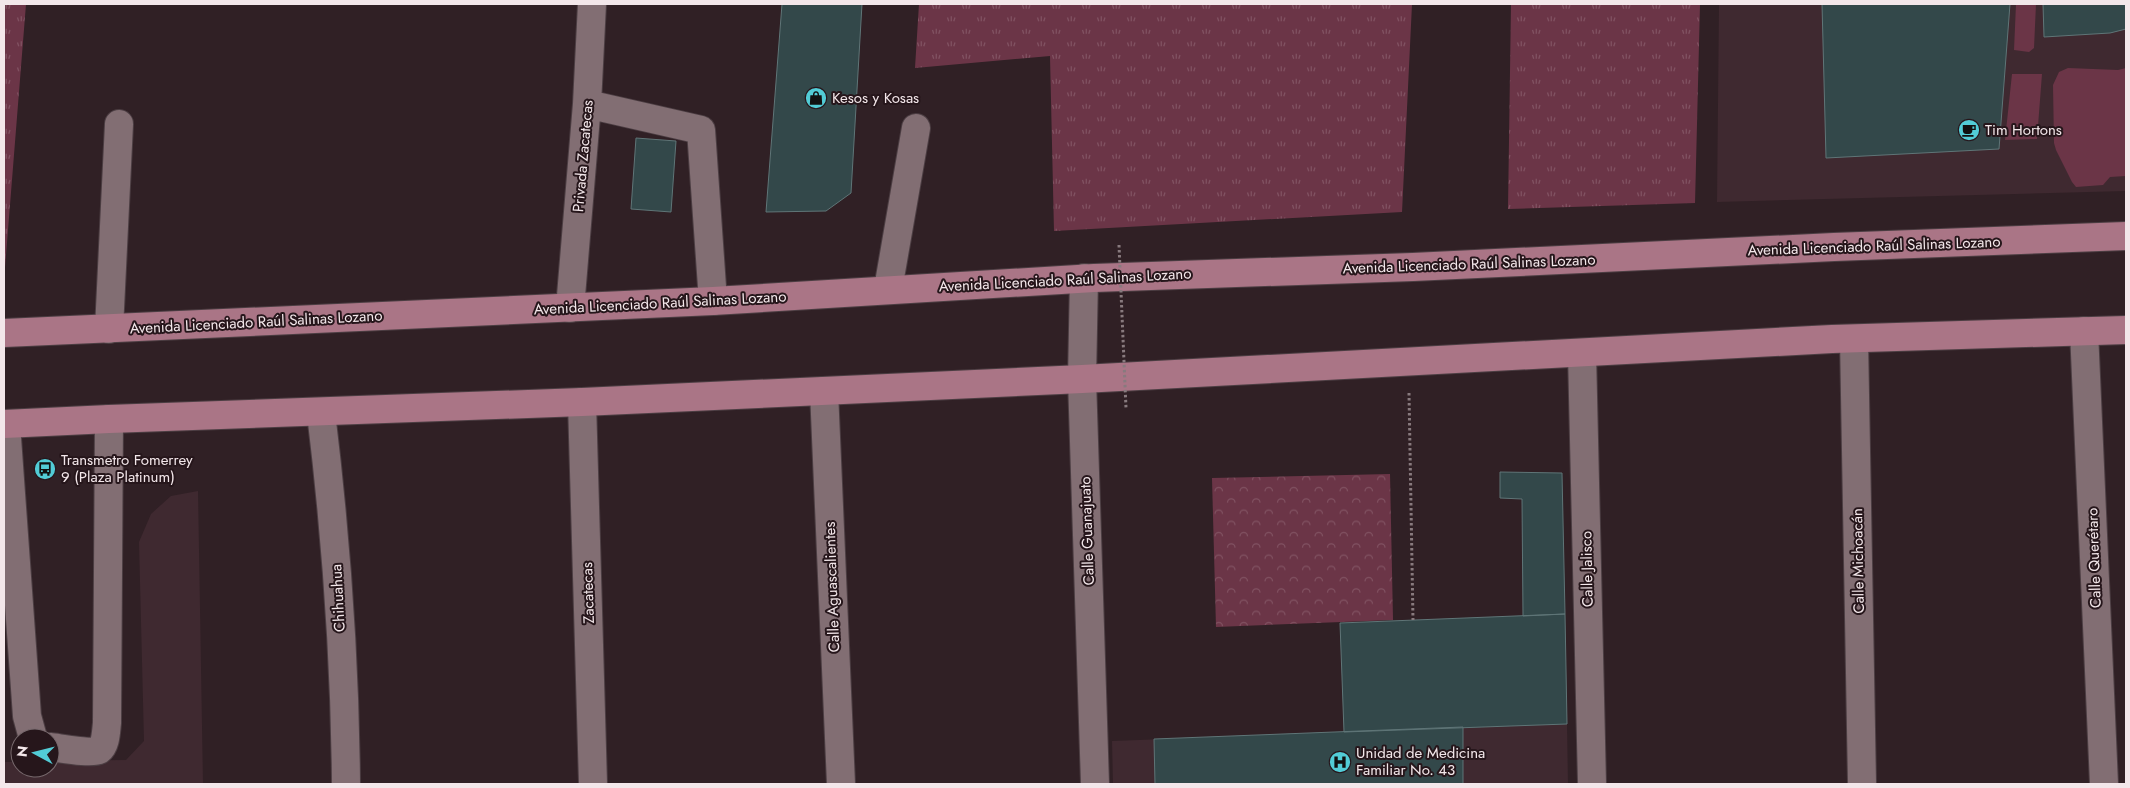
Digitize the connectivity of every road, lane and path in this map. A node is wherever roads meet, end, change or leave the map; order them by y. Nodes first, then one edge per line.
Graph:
1 (592, 4) edge
2 (587, 104) junction
3 (119, 124) dead end
4 (916, 128) dead end
5 (2126, 236) edge
6 (1119, 245) dead end
7 (1084, 278) junction
8 (888, 289) junction
9 (714, 301) junction
10 (570, 308) junction
11 (108, 329) junction
12 (2126, 330) edge
13 (2084, 331) junction
14 (4, 333) edge
15 (1854, 339) junction
16 (1582, 353) junction
17 (1408, 362) junction
18 (1082, 379) junction
19 (824, 391) junction
20 (582, 402) junction
21 (1126, 408) dead end
22 (321, 413) junction
23 (109, 419) junction
24 (5, 424) edge
25 (1413, 620) dead end
26 (30, 728) edge
27 (60, 748) edge
28 (346, 784) edge
29 (594, 784) edge
30 (840, 784) edge
31 (1094, 784) edge
32 (1592, 784) edge
33 (1862, 784) edge
34 (2104, 784) edge

1 - 2 street, Privada Zacatecas
2 - 9 street
2 - 10 street, Privada Zacatecas
3 - 11 street
4 - 8 street
5 - 7 main road, Avenida Licenciado Raúl Salinas Lozano
6 - 21 path, bridge
7 - 8 main road, Avenida Licenciado Raúl Salinas Lozano
7 - 18 street, Calle Guanajuato
8 - 9 main road, Avenida Licenciado Raúl Salinas Lozano
9 - 10 main road, Avenida Licenciado Raúl Salinas Lozano
10 - 11 main road, Avenida Licenciado Raúl Salinas Lozano
11 - 14 main road, Avenida Licenciado Raúl Salinas Lozano
12 - 13 main road
13 - 15 main road
13 - 34 street, Calle Querétaro
15 - 16 main road
15 - 33 street, Calle Michoacán
16 - 17 main road
16 - 32 street, Calle Jalisco
17 - 18 main road
17 - 25 path
18 - 19 main road
18 - 31 street, Calle Guanajuato
19 - 20 main road
19 - 30 street, Calle Aguascalientes
20 - 22 main road
20 - 29 street, Zacatecas
22 - 23 main road
22 - 28 street, Chihuahua
23 - 24 main road
23 - 27 street
24 - 26 street

